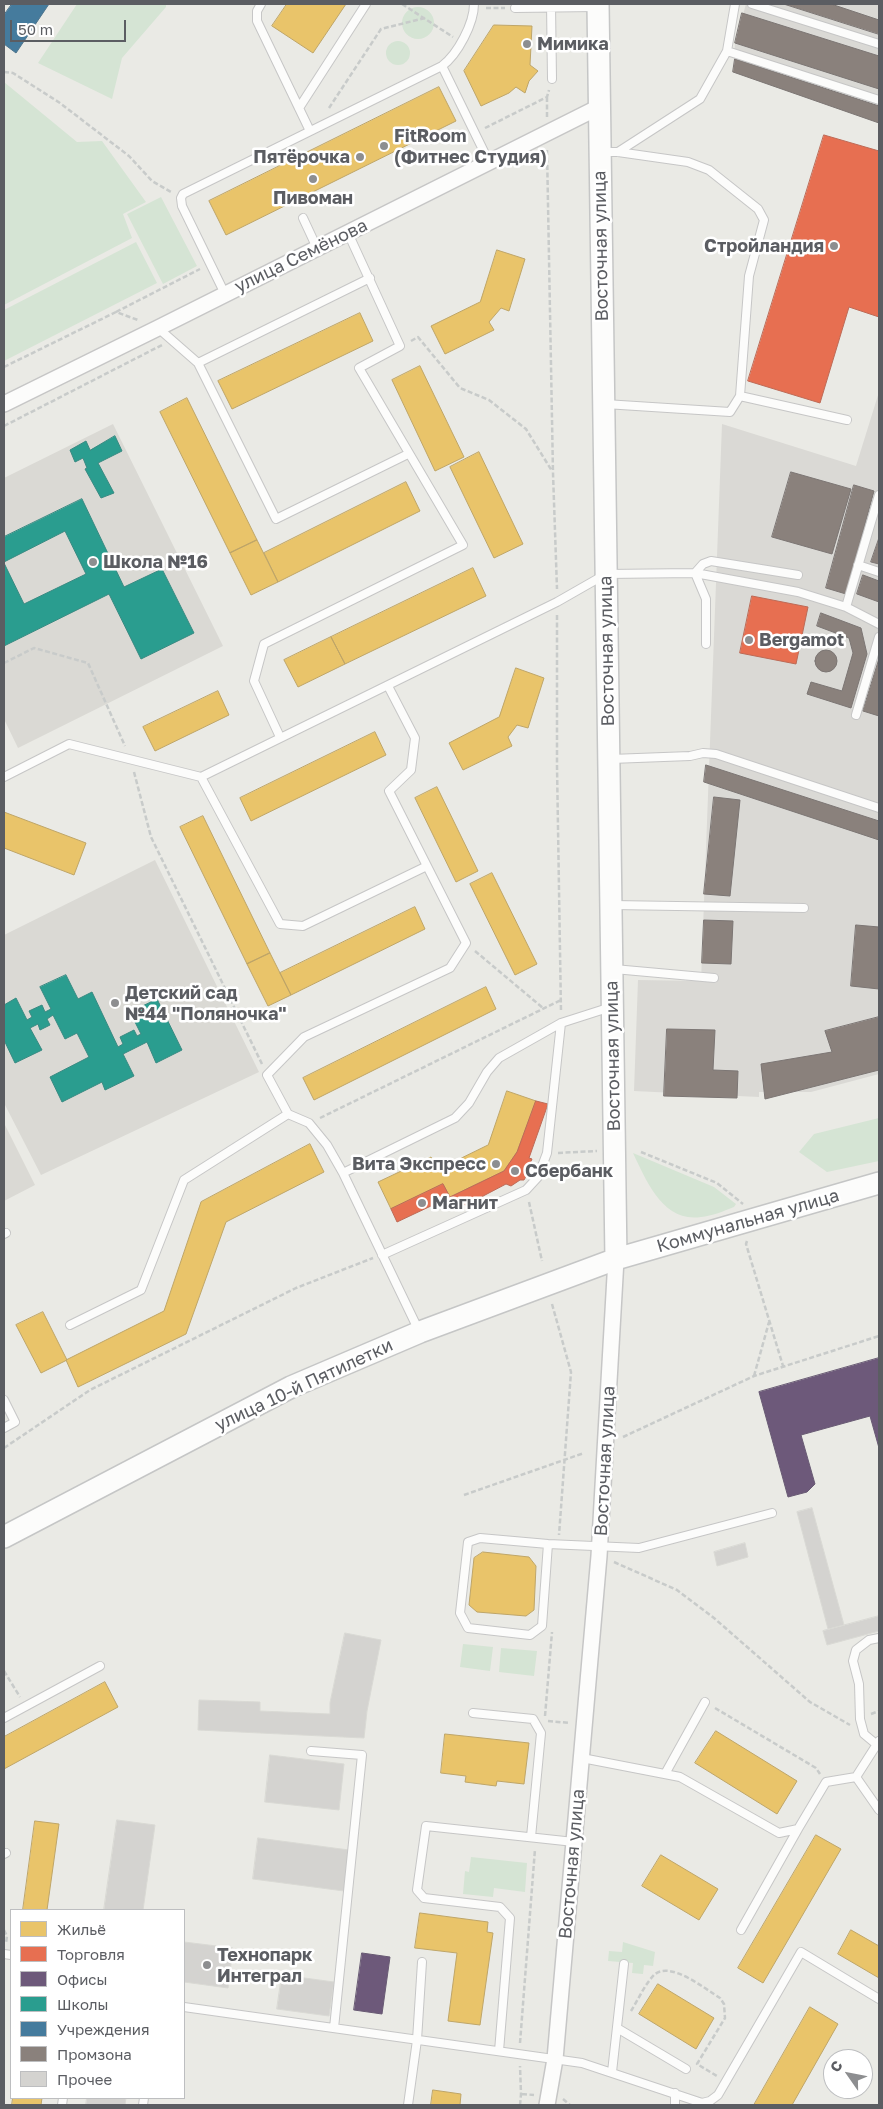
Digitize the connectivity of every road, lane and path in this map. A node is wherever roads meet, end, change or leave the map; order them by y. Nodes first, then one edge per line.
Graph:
1 (261, 4) edge
2 (366, 4) edge
3 (402, 4) edge
4 (735, 4) edge
5 (752, 4) edge
6 (598, 5) edge
7 (474, 6) edge
8 (551, 6) edge
9 (515, 8) joint
10 (425, 18) junction
11 (460, 41) junction
12 (879, 44) edge
13 (727, 51) junction
14 (442, 66) junction
15 (4, 72) edge
16 (552, 79) joint
17 (547, 98) junction
18 (879, 100) edge
19 (599, 107) junction
20 (299, 108) junction
21 (313, 130) junction
22 (475, 133) junction
23 (547, 133) junction
24 (609, 152) junction
25 (489, 162) junction
26 (180, 198) junction
27 (303, 218) dead end
28 (348, 233) junction
29 (316, 248) junction
30 (210, 264) junction
31 (370, 278) junction
32 (225, 294) junction
33 (116, 312) junction
34 (158, 328) junction
35 (172, 340) junction
36 (400, 346) junction
37 (198, 363) junction
38 (4, 367) edge
39 (740, 396) junction
40 (4, 404) edge
41 (603, 404) junction
42 (847, 420) dead end
43 (4, 426) edge
44 (408, 454) junction
45 (553, 473) junction
46 (879, 495) edge
47 (876, 516) edge
48 (858, 565) junction
49 (879, 572) edge
50 (695, 573) junction
51 (606, 574) junction
52 (798, 574) dead end
53 (557, 602) junction
54 (846, 607) junction
55 (879, 624) edge
56 (879, 637) edge
57 (706, 644) dead end
58 (4, 663) edge
59 (388, 686) junction
60 (856, 715) dead end
61 (280, 737) junction
62 (609, 759) junction
63 (130, 760) junction
64 (4, 777) edge
65 (201, 777) junction
66 (879, 808) edge
67 (427, 866) junction
68 (611, 905) junction
69 (804, 908) dead end
70 (466, 943) junction
71 (612, 969) junction
72 (714, 978) dead end
73 (561, 1000) junction
74 (612, 1007) junction
75 (544, 1008) junction
76 (561, 1023) junction
77 (267, 1075) junction
78 (288, 1114) junction
79 (309, 1123) junction
80 (598, 1151) dead end
81 (641, 1152) dead end
82 (546, 1153) junction
83 (343, 1173) junction
84 (879, 1183) edge
85 (526, 1190) junction
86 (743, 1204) dead end
87 (749, 1238) dead end
88 (382, 1255) junction
89 (616, 1259) junction
90 (542, 1261) dead end
91 (552, 1304) dead end
92 (769, 1322) junction
93 (70, 1325) dead end
94 (420, 1332) junction
95 (879, 1336) edge
96 (783, 1366) junction
97 (754, 1376) junction
98 (4, 1400) edge
99 (4, 1428) edge
100 (623, 1437) dead end
101 (4, 1448) edge
102 (584, 1453) dead end
103 (565, 1460) junction
104 (464, 1495) dead end
105 (772, 1514) dead end
106 (4, 1537) edge
107 (548, 1544) junction
108 (558, 1544) junction
109 (600, 1551) junction
110 (552, 1623) dead end
111 (879, 1638) edge
112 (100, 1666) dead end
113 (4, 1670) edge
114 (705, 1702) joint
115 (26, 1706) junction
116 (473, 1713) dead end
117 (4, 1718) edge
118 (573, 1723) dead end
119 (864, 1734) junction
120 (878, 1743) edge
121 (311, 1751) dead end
122 (582, 1758) junction
123 (665, 1774) junction
124 (856, 1777) junction
125 (826, 1782) junction
126 (879, 1810) edge
127 (798, 1829) junction
128 (534, 1838) junction
129 (574, 1842) junction
130 (740, 1930) dead end
131 (422, 1962) dead end
132 (624, 1964) dead end
133 (879, 1999) edge
134 (185, 2007) edge
135 (334, 2028) junction
136 (619, 2029) junction
137 (417, 2040) junction
138 (499, 2051) junction
139 (519, 2054) junction
140 (555, 2059) junction
141 (686, 2070) dead end
142 (612, 2072) junction
143 (726, 2082) junction
144 (674, 2093) junction
145 (521, 2094) junction
146 (549, 2099) edge
147 (408, 2105) edge
148 (520, 2105) edge
149 (570, 2105) edge
150 (675, 2105) edge

1 - 20 lane
2 - 20 lane
3 - 10 path
4 - 13 lane
5 - 12 lane
6 - 8 lane
6 - 19 main road, Восточная улица
7 - 9 path
7 - 11 lane
8 - 9 lane
8 - 16 lane
10 - 11 path
10 - 21 path
11 - 14 lane
13 - 18 lane
13 - 24 lane
14 - 21 lane
14 - 22 lane
15 - 26 path
16 - 17 path
17 - 22 path
17 - 23 path
19 - 23 street, улица Семёнова
19 - 24 main road, Восточная улица
20 - 21 lane
21 - 26 lane
22 - 25 lane
23 - 25 street, улица Семёнова
23 - 45 path
24 - 39 lane
24 - 41 main road, Восточная улица
25 - 28 street, улица Семёнова
26 - 30 lane
27 - 29 lane
28 - 29 street, улица Семёнова
28 - 31 lane
29 - 32 street, улица Семёнова
30 - 32 lane
30 - 33 path
31 - 36 lane
31 - 37 lane
32 - 34 street, улица Семёнова
33 - 34 path
33 - 38 path
34 - 35 lane
34 - 40 street, улица Семёнова
35 - 37 lane
35 - 43 path
36 - 44 lane
36 - 45 path
37 - 44 lane
39 - 41 lane
39 - 42 lane
41 - 51 main road, Восточная улица
44 - 61 lane
45 - 53 path
46 - 47 lane
47 - 48 lane
48 - 49 lane
48 - 54 lane
50 - 51 lane
50 - 52 lane
50 - 54 lane
50 - 57 lane
51 - 53 lane
51 - 62 main road, Восточная улица
53 - 59 lane
53 - 73 path
54 - 55 lane
56 - 60 lane
58 - 63 path
59 - 61 lane
59 - 67 lane
61 - 65 lane
62 - 66 lane
62 - 68 main road, Восточная улица
63 - 64 lane
63 - 65 lane
63 - 77 path
65 - 67 lane
67 - 70 lane
68 - 69 lane
68 - 71 main road, Восточная улица
70 - 75 path
70 - 77 lane
71 - 72 lane
71 - 74 main road, Восточная улица
73 - 75 path
73 - 76 path
74 - 76 lane
74 - 89 main road, Восточная улица
75 - 79 path
76 - 82 lane
76 - 83 lane
77 - 78 lane
78 - 79 lane
78 - 93 lane
79 - 83 lane
80 - 82 path
81 - 86 path
82 - 85 lane
83 - 88 lane
84 - 89 main road, Коммунальная улица
85 - 88 lane
85 - 90 path
87 - 92 path
88 - 94 lane
88 - 101 path
89 - 94 main road, улица 10-й Пятилетки
89 - 109 street, Восточная улица
91 - 103 path
92 - 96 path
92 - 97 path
94 - 106 main road, улица 10-й Пятилетки
95 - 96 path
96 - 97 path
97 - 100 path
98 - 99 lane
102 - 103 path
103 - 104 path
103 - 108 path
105 - 109 lane
107 - 107 lane
107 - 108 lane
108 - 109 lane
109 - 119 path
109 - 122 street, Восточная улица
110 - 118 path
111 - 119 lane
112 - 115 lane
113 - 115 path
114 - 123 lane
114 - 125 path
115 - 117 lane
116 - 128 lane
119 - 120 lane
120 - 124 lane
121 - 135 lane
122 - 123 lane
122 - 129 street, Восточная улица
123 - 127 lane
124 - 125 lane
124 - 126 lane
125 - 127 lane
127 - 130 lane
128 - 129 lane
128 - 138 lane
128 - 139 path
129 - 140 street, Восточная улица
131 - 137 lane
132 - 136 lane
133 - 143 lane
134 - 135 lane
135 - 137 lane
136 - 141 lane
136 - 142 lane
136 - 143 path
137 - 138 lane
137 - 147 lane
138 - 139 lane
139 - 140 lane
139 - 145 path
140 - 142 lane
140 - 146 street, Восточная улица
142 - 144 lane
143 - 144 lane
144 - 150 lane
145 - 146 path
145 - 148 path
146 - 149 path

